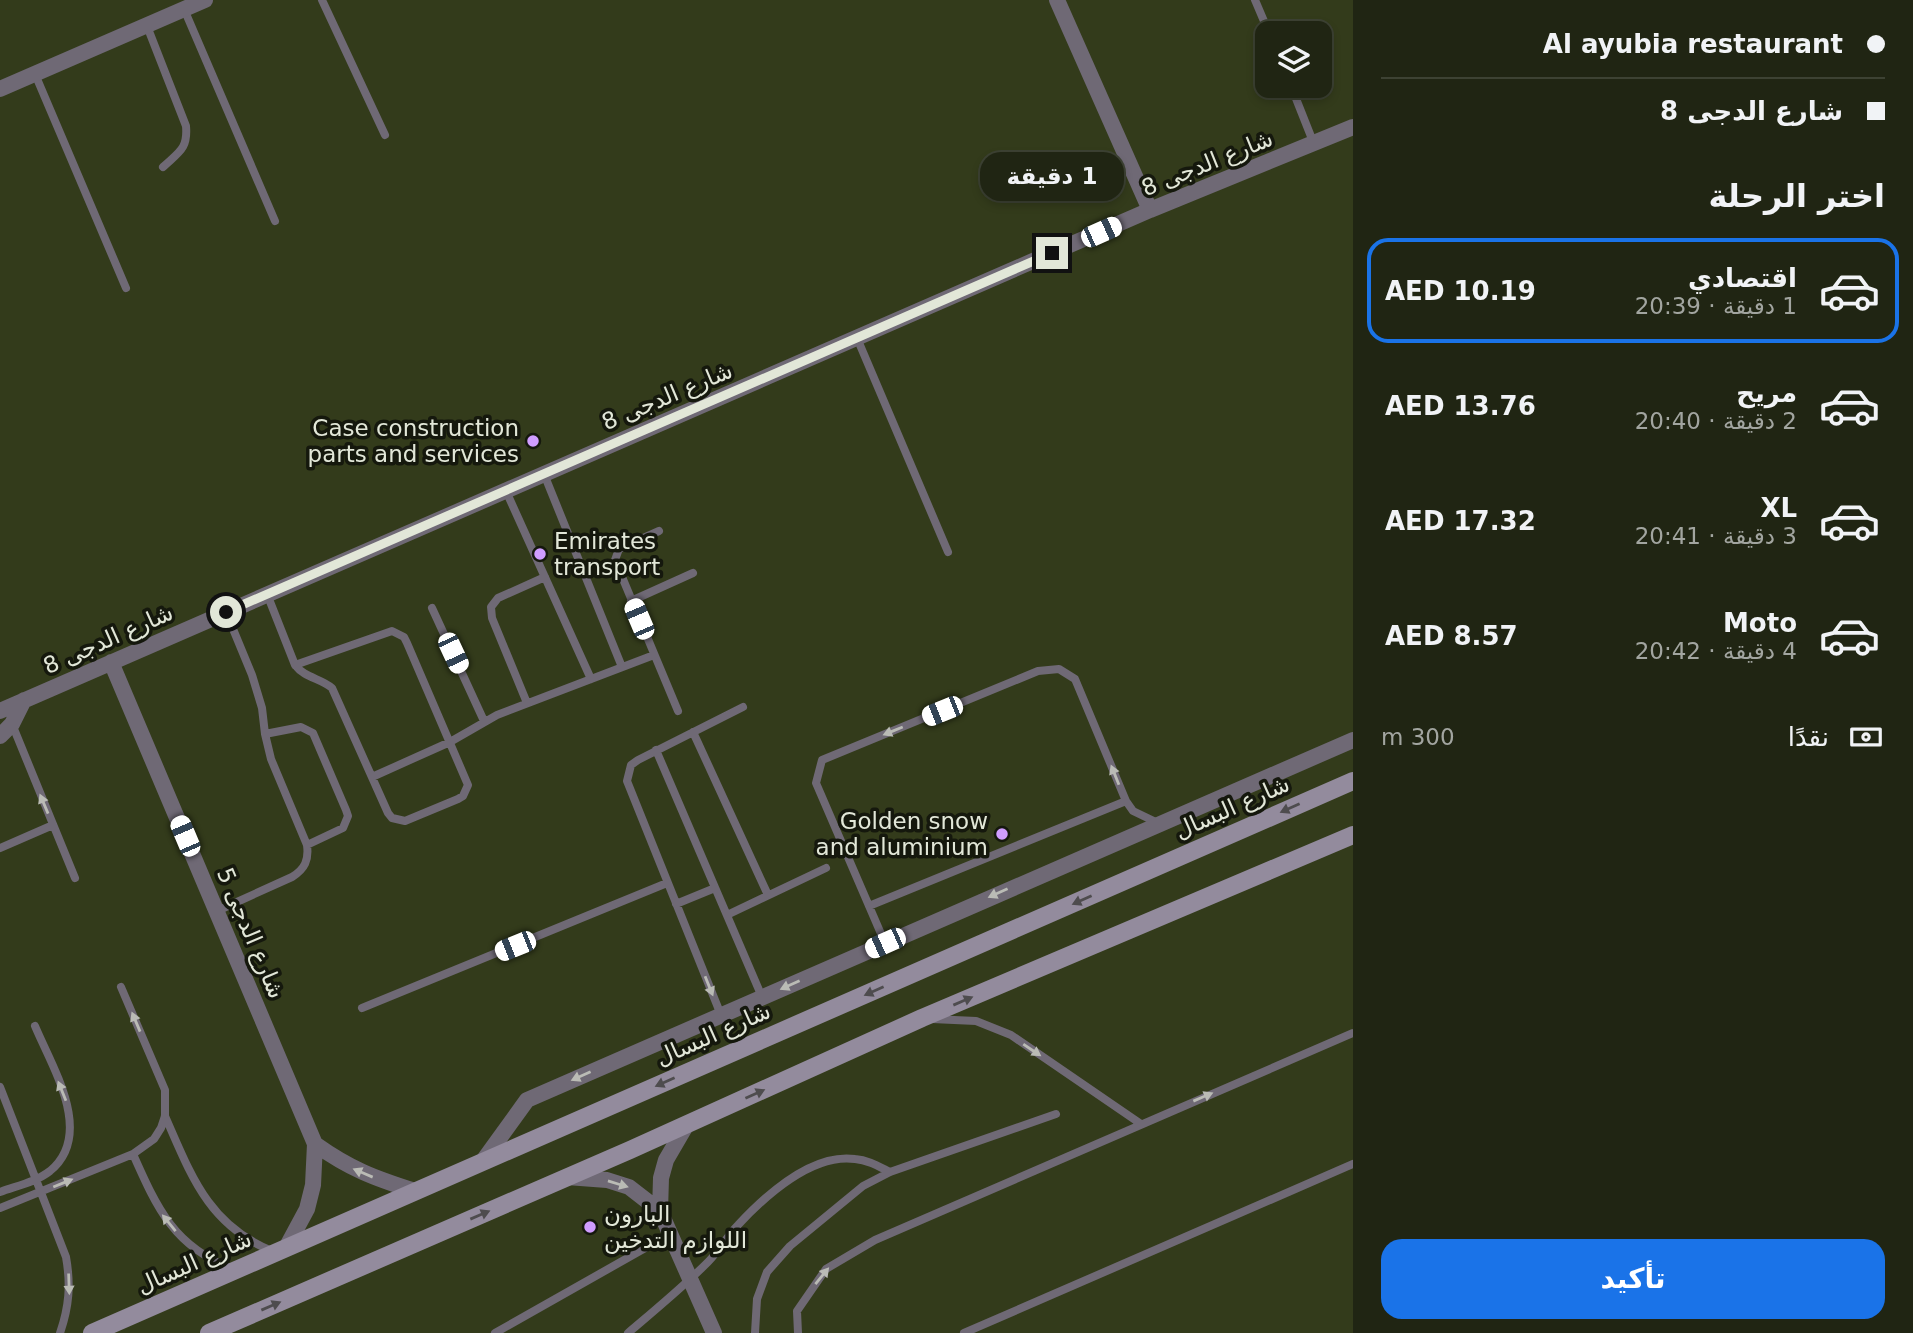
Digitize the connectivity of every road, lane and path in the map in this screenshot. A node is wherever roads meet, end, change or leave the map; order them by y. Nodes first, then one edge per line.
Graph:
1 (205, 0) edge
2 (322, 0) edge
3 (1057, 0) edge
4 (1255, 0) edge
5 (184, 9) junction
6 (1264, 21) edge
7 (147, 26) junction
8 (35, 74) junction
9 (0, 89) edge
10 (1296, 98) edge
11 (1353, 127) edge
12 (385, 135) dead end
13 (1314, 144) junction
14 (163, 167) dead end
15 (1150, 211) junction
16 (275, 221) dead end
17 (126, 288) dead end
18 (857, 338) junction
19 (544, 474) junction
20 (506, 491) junction
21 (659, 531) dead end
22 (948, 552) dead end
23 (693, 573) dead end
24 (545, 576) junction
25 (267, 594) junction
26 (631, 601) junction
27 (432, 608) dead end
28 (226, 612) junction
29 (654, 655) junction
30 (111, 662) junction
31 (295, 665) junction
32 (622, 667) junction
33 (591, 679) junction
34 (24, 700) junction
35 (527, 703) junction
36 (743, 707) dead end
37 (0, 711) edge
38 (678, 711) dead end
39 (484, 721) junction
40 (12, 724) junction
41 (693, 732) junction
42 (265, 734) junction
43 (0, 736) edge
44 (1353, 740) edge
45 (450, 742) junction
46 (656, 750) junction
47 (372, 777) junction
48 (1353, 781) edge
49 (1126, 801) junction
50 (1158, 823) junction
51 (53, 825) junction
52 (1353, 835) edge
53 (307, 845) junction
54 (0, 848) edge
55 (826, 868) dead end
56 (75, 878) dead end
57 (667, 883) junction
58 (715, 888) junction
59 (768, 895) junction
60 (676, 904) junction
61 (869, 906) junction
62 (216, 911) junction
63 (727, 915) junction
64 (885, 943) junction
65 (121, 987) dead end
66 (762, 997) junction
67 (362, 1008) dead end
68 (721, 1015) junction
69 (922, 1018) junction
70 (35, 1026) dead end
71 (1353, 1033) edge
72 (0, 1087) edge
73 (3, 1102) edge
74 (1056, 1114) dead end
75 (165, 1116) junction
76 (1141, 1124) junction
77 (687, 1125) junction
78 (316, 1144) junction
79 (133, 1154) junction
80 (483, 1161) junction
81 (1353, 1164) edge
82 (890, 1172) junction
83 (568, 1177) junction
84 (36, 1179) junction
85 (415, 1191) junction
86 (0, 1192) edge
87 (41, 1192) junction
88 (0, 1208) edge
89 (660, 1211) junction
90 (670, 1234) junction
91 (281, 1250) junction
92 (236, 1270) junction
93 (690, 1278) junction
94 (502, 1332) edge
95 (60, 1333) edge
96 (92, 1333) edge
97 (209, 1333) edge
98 (628, 1333) edge
99 (713, 1333) edge
100 (755, 1333) edge
101 (798, 1333) edge
102 (964, 1333) edge

1 - 5 street
2 - 12 lane
3 - 15 street
4 - 6 lane
5 - 7 street
5 - 16 lane
7 - 8 street
7 - 14 lane
8 - 9 street
8 - 17 lane
10 - 13 lane
11 - 13 street, شارع الدجى 8
13 - 15 street, شارع الدجى 8
15 - 18 street, شارع الدجى 8
18 - 19 street, شارع الدجى 8
18 - 22 lane
19 - 20 street, شارع الدجى 8
19 - 32 lane
20 - 24 lane
20 - 25 street, شارع الدجى 8
21 - 26 lane
23 - 26 lane
24 - 33 lane
24 - 35 lane
25 - 28 street, شارع الدجى 8
25 - 31 lane
26 - 29 lane
27 - 39 lane
28 - 30 street, شارع الدجى 8
28 - 42 lane
29 - 32 lane
29 - 38 lane
30 - 34 street, شارع الدجى 8
30 - 62 street, شارع الدجى 5
31 - 45 lane
31 - 47 lane
32 - 33 lane
33 - 35 lane
34 - 37 street, شارع الدجى 8
34 - 40 street
35 - 39 lane
36 - 41 lane
39 - 45 lane
40 - 43 street
51 -> 40 lane
41 - 46 lane
41 - 59 lane
42 - 53 lane
42 - 53 lane
44 - 50 street
45 - 47 lane
45 - 47 lane
46 - 57 lane
46 - 58 lane
48 -> 80 street, شارع البسال
49 - 50 lane
49 - 61 lane
49 -> 61 lane
50 -> 64 street
51 - 54 lane
51 - 56 lane
69 -> 52 street
53 - 62 lane
55 - 59 lane
57 - 60 lane
57 - 67 lane
58 - 60 lane
58 - 63 lane
59 - 63 lane
60 -> 68 lane
61 - 64 lane
62 - 78 street, شارع الدجى 5
63 - 66 lane
64 -> 66 street
75 -> 65 lane
66 - 68 street
68 -> 80 street
69 -> 76 lane
77 -> 69 street
84 -> 70 lane
76 -> 71 lane
72 - 73 lane
73 - 84 lane
74 - 82 lane
75 - 79 lane
75 - 91 lane
101 -> 76 lane
77 - 83 street
77 - 89 street
85 -> 78 street, شارع الدجى 5
78 - 91 street, شارع الدجى 5
87 -> 79 lane
92 -> 79 lane
80 - 85 street, شارع البسال
81 - 102 lane
82 - 93 lane
82 - 100 lane
83 -> 89 street
97 -> 83 street
84 - 86 lane
84 - 87 lane
85 - 91 street, شارع البسال
87 - 88 lane
87 -> 95 lane
89 - 90 street
90 - 93 street
90 - 94 lane
91 - 92 street, شارع البسال
92 - 96 street, شارع البسال
93 - 98 lane
93 - 99 street

